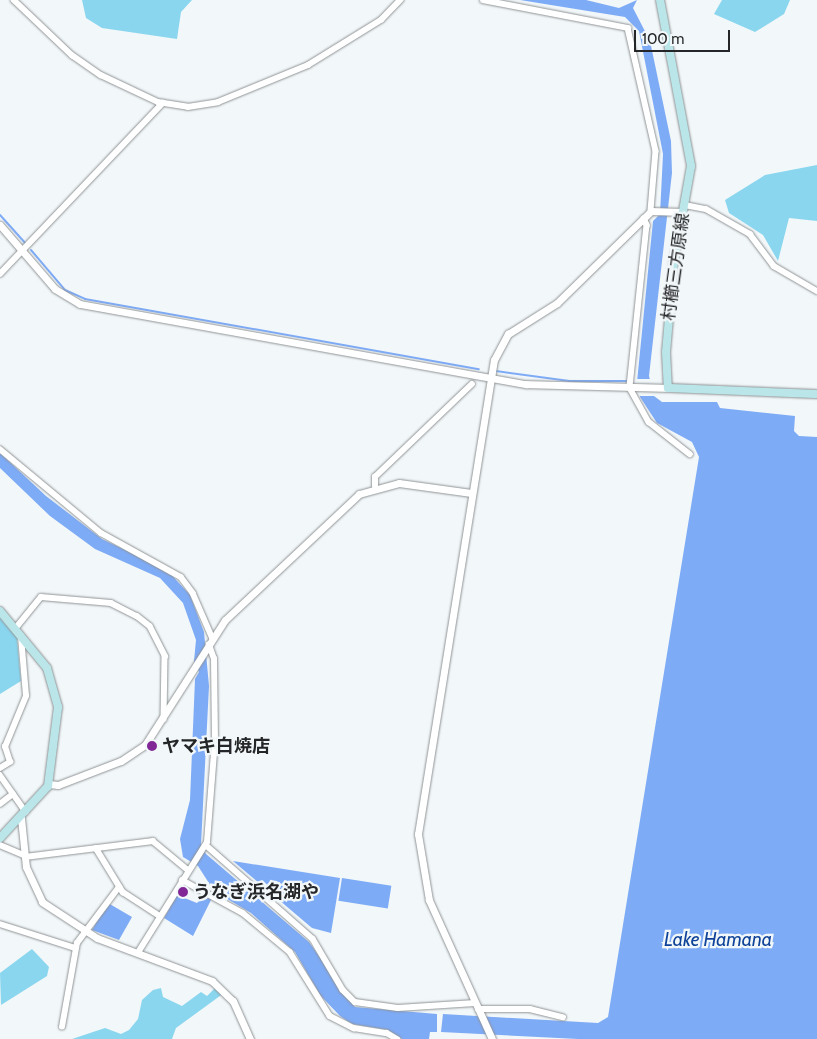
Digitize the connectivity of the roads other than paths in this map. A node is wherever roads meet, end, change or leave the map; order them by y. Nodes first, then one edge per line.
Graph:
1 (14, 0) edge
2 (400, 0) edge
3 (483, 0) edge
4 (663, 2) edge
5 (163, 103) junction
6 (655, 210) junction
7 (682, 210) junction
8 (644, 218) junction
9 (0, 225) edge
10 (24, 251) junction
11 (0, 274) edge
12 (817, 291) edge
13 (491, 378) junction
14 (472, 384) dead end
15 (632, 388) junction
16 (668, 388) junction
17 (817, 394) edge
18 (0, 449) edge
19 (690, 454) dead end
20 (374, 487) junction
21 (471, 494) junction
22 (0, 611) edge
23 (15, 629) junction
24 (21, 636) junction
25 (210, 644) junction
26 (164, 720) junction
27 (0, 768) edge
28 (0, 775) edge
29 (50, 784) junction
30 (14, 794) junction
31 (0, 804) edge
32 (24, 815) junction
33 (0, 838) edge
34 (0, 845) edge
35 (206, 846) junction
36 (96, 848) junction
37 (24, 856) junction
38 (190, 869) junction
39 (182, 880) junction
40 (119, 887) junction
41 (160, 916) junction
42 (0, 924) edge
43 (83, 931) junction
44 (75, 948) junction
45 (139, 951) junction
46 (478, 1008) junction
47 (564, 1017) dead end
48 (62, 1027) dead end
49 (250, 1039) edge
50 (397, 1039) edge
51 (492, 1039) edge

1 - 5 street
2 - 5 street
3 - 6 street
4 - 7 main road, 村櫛三方原線
5 - 10 street
6 - 7 street
6 - 8 street
7 - 12 street
7 - 16 main road, 村櫛三方原線
8 - 13 street
8 - 15 street
9 - 10 street
10 - 11 street
10 - 13 street
13 - 15 street
13 - 21 street
14 - 20 street
15 - 16 street
15 - 19 street
16 - 17 main road
18 - 25 street
20 - 21 street
20 - 25 street
21 - 46 street
22 - 23 main road
23 - 24 main road
23 - 26 street
24 - 27 street
24 - 29 main road
25 - 26 street
25 - 35 street
26 - 29 street
28 - 30 street
29 - 32 main road
30 - 31 street
30 - 32 street
32 - 33 main road
32 - 37 street
34 - 37 street
35 - 38 street
35 - 46 street
36 - 37 street
36 - 38 street
36 - 40 street
37 - 43 street
38 - 39 street
39 - 41 street
39 - 50 street
40 - 41 street
40 - 43 street
41 - 45 street
42 - 44 street
43 - 44 street
43 - 45 street
44 - 48 street
45 - 49 street
46 - 47 street
46 - 51 street

